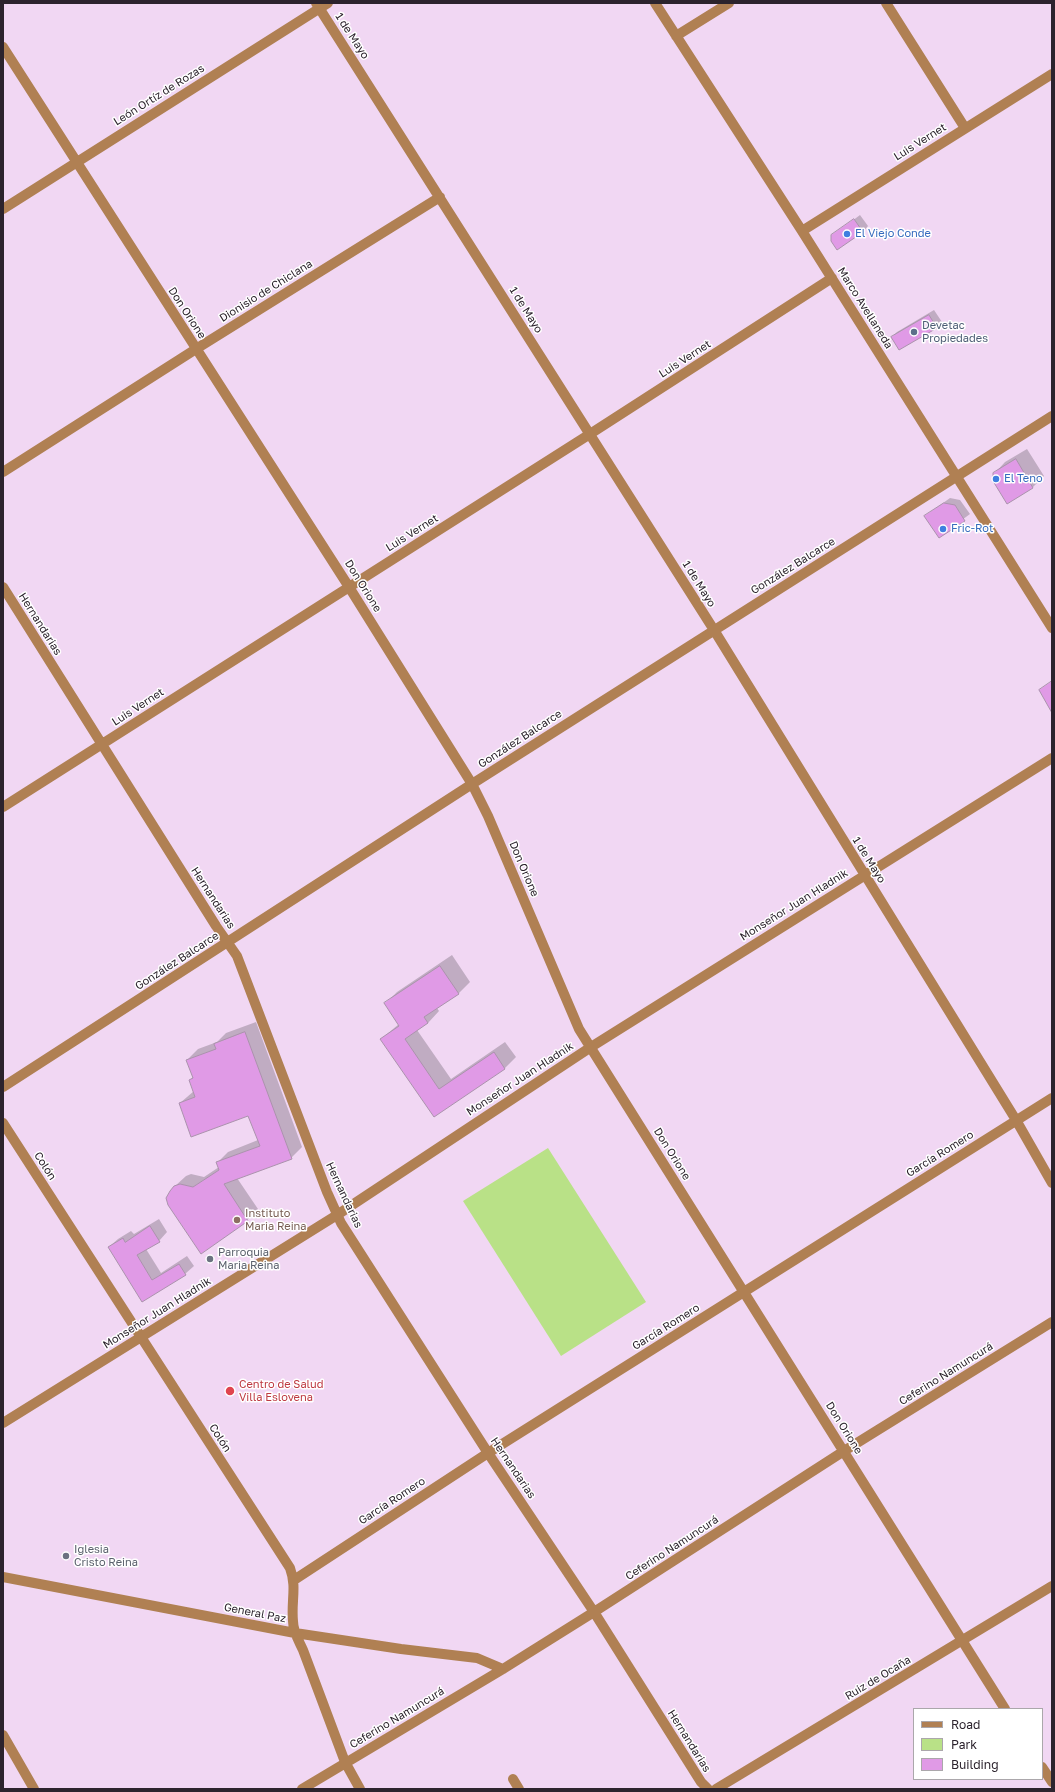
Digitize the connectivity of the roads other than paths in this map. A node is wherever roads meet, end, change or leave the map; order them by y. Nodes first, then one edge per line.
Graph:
1 (655, 3) edge
2 (729, 3) edge
3 (886, 3) edge
4 (321, 5) edge
5 (676, 36) junction
6 (3, 47) edge
7 (1052, 74) edge
8 (965, 128) junction
9 (76, 161) junction
10 (440, 197) junction
11 (3, 209) edge
12 (802, 231) junction
13 (832, 278) junction
14 (196, 349) junction
15 (1052, 416) edge
16 (590, 434) junction
17 (3, 472) edge
18 (957, 477) junction
19 (3, 586) edge
20 (349, 587) junction
21 (1052, 628) edge
22 (714, 630) junction
23 (101, 745) junction
24 (1052, 758) edge
25 (472, 784) junction
26 (3, 807) edge
27 (864, 875) junction
28 (228, 942) junction
29 (591, 1047) junction
30 (3, 1087) edge
31 (1052, 1098) edge
32 (1016, 1120) junction
33 (3, 1123) edge
34 (1052, 1183) edge
35 (337, 1215) junction
36 (744, 1292) junction
37 (1052, 1322) edge
38 (141, 1337) junction
39 (3, 1423) edge
40 (844, 1451) junction
41 (488, 1453) junction
42 (3, 1577) edge
43 (294, 1580) junction
44 (1052, 1586) edge
45 (594, 1612) junction
46 (295, 1633) junction
47 (962, 1641) junction
48 (503, 1669) junction
49 (1004, 1708) edge
50 (3, 1735) edge
51 (345, 1762) junction
52 (1043, 1768) edge
53 (513, 1779) dead end
54 (1052, 1782) edge
55 (34, 1789) edge
56 (302, 1789) edge
57 (360, 1789) edge
58 (519, 1789) edge
59 (708, 1789) edge
60 (716, 1789) edge

1 - 5 street, Marco Avellaneda
2 - 5 street
3 - 8 street
4 - 9 street, León Ortíz de Rozas
4 - 10 street, 1 de Mayo
5 - 12 street, Marco Avellaneda
6 - 9 street, Don Orione
7 - 8 street, Luis Vernet
8 - 12 street, Luis Vernet
9 - 11 street, León Ortíz de Rozas
9 - 14 street, Don Orione
10 - 14 street, Dionisio de Chiclana
10 - 16 street, 1 de Mayo
12 - 13 street, Marco Avellaneda
13 - 16 street, Luis Vernet
13 - 18 street, Marco Avellaneda
14 - 17 street, Dionisio de Chiclana
14 - 20 street, Don Orione
15 - 18 street, González Balcarce
16 - 20 street, Luis Vernet
16 - 22 street, 1 de Mayo
18 - 21 street, Marco Avellaneda
18 - 22 street, González Balcarce
19 - 23 street, Hernandarias
20 - 23 street, Luis Vernet
20 - 25 street, Don Orione
22 - 25 street, González Balcarce
22 - 27 street, 1 de Mayo
23 - 26 street, Luis Vernet
23 - 28 street, Hernandarias
24 - 27 street, Monseñor Juan Hladnik
25 - 28 street, González Balcarce
25 - 29 street, Don Orione
27 - 29 street, Monseñor Juan Hladnik
27 - 32 street, 1 de Mayo
28 - 30 street, González Balcarce
28 - 35 street, Hernandarias
29 - 35 street, Monseñor Juan Hladnik
29 - 36 street, Don Orione
31 - 32 street, García Romero
32 - 34 street, 1 de Mayo
32 - 36 street, García Romero
33 - 38 street, Colón
35 - 38 street, Monseñor Juan Hladnik
35 - 41 street, Hernandarias
36 - 40 street, Don Orione
36 - 41 street, García Romero
37 - 40 street, Ceferino Namuncurá
38 - 39 street, Monseñor Juan Hladnik
38 - 43 street, Colón
40 - 45 street, Ceferino Namuncurá
40 - 47 street, Don Orione
41 - 43 street, García Romero
41 - 45 street, Hernandarias
42 - 46 street, General Paz
43 - 46 street, Colón
44 - 47 street, Ruiz de Ocaña
45 - 48 street, Ceferino Namuncurá
45 - 59 street, Hernandarias
46 - 48 street, General Paz
46 - 51 street, Colón
47 - 49 street, Don Orione
47 - 60 street, Ruiz de Ocaña
48 - 51 street, Ceferino Namuncurá
50 - 55 street
51 - 56 street, Ceferino Namuncurá
51 - 57 street, Colón
52 - 54 street
53 - 58 street

